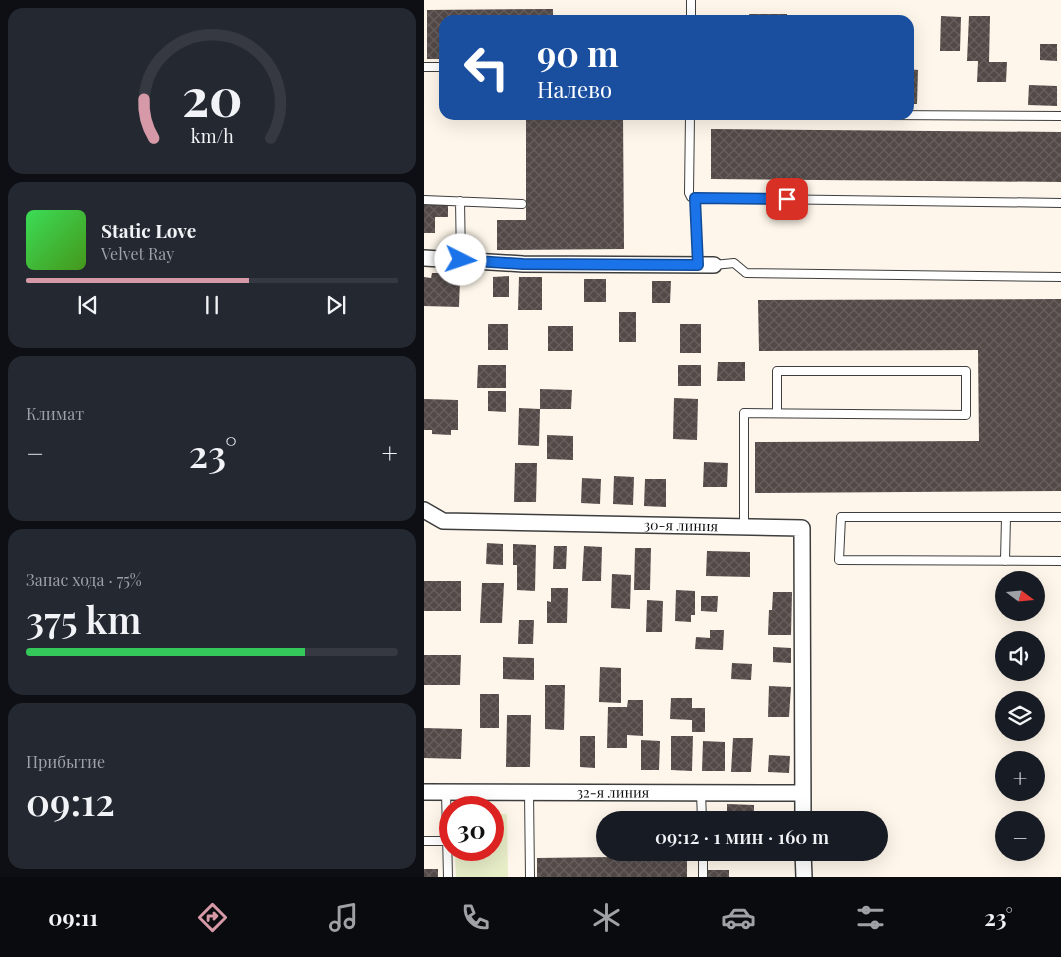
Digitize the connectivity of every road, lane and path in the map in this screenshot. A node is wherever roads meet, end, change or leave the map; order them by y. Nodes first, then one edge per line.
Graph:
1 (691, 0) edge
2 (691, 15) edge
3 (424, 67) edge
4 (439, 67) edge
5 (914, 115) edge
6 (1061, 116) edge
7 (690, 120) edge
8 (695, 198) junction
9 (424, 200) edge
10 (460, 201) junction
11 (1061, 203) edge
12 (522, 204) dead end
13 (424, 258) edge
14 (461, 260) junction
15 (698, 265) junction
16 (714, 265) joint
17 (1061, 277) edge
18 (777, 413) junction
19 (424, 510) edge
20 (1006, 517) junction
21 (1061, 517) edge
22 (744, 527) junction
23 (1005, 561) junction
24 (1061, 561) edge
25 (424, 792) edge
26 (446, 792) junction
27 (530, 792) junction
28 (701, 792) junction
29 (802, 793) junction
30 (446, 796) edge
31 (702, 811) edge
32 (803, 811) edge
33 (439, 840) edge
34 (424, 841) edge
35 (448, 861) edge
36 (703, 861) edge
37 (803, 861) edge
38 (448, 877) edge
39 (530, 877) edge
40 (703, 877) edge
41 (804, 877) edge

1 - 2 lane
3 - 4 lane
5 - 6 lane
7 - 8 lane
8 - 11 lane
8 - 15 lane
9 - 10 lane
10 - 12 lane
10 - 14 lane
13 - 14 street
14 - 15 street
15 - 16 street
16 - 17 lane
18 - 18 lane
18 - 22 lane
19 - 22 street, 30-я линия
20 - 21 lane
20 - 23 lane
20 - 23 lane
22 - 29 street, 30-я линия
23 - 24 lane
25 - 26 street, 32-я линия
26 - 27 street, 32-я линия
26 - 30 lane
27 - 28 street, 32-я линия
27 - 39 lane
28 - 29 street, 32-я линия
28 - 31 lane
29 - 32 street
33 - 34 lane
35 - 38 lane
36 - 40 lane
37 - 41 street

